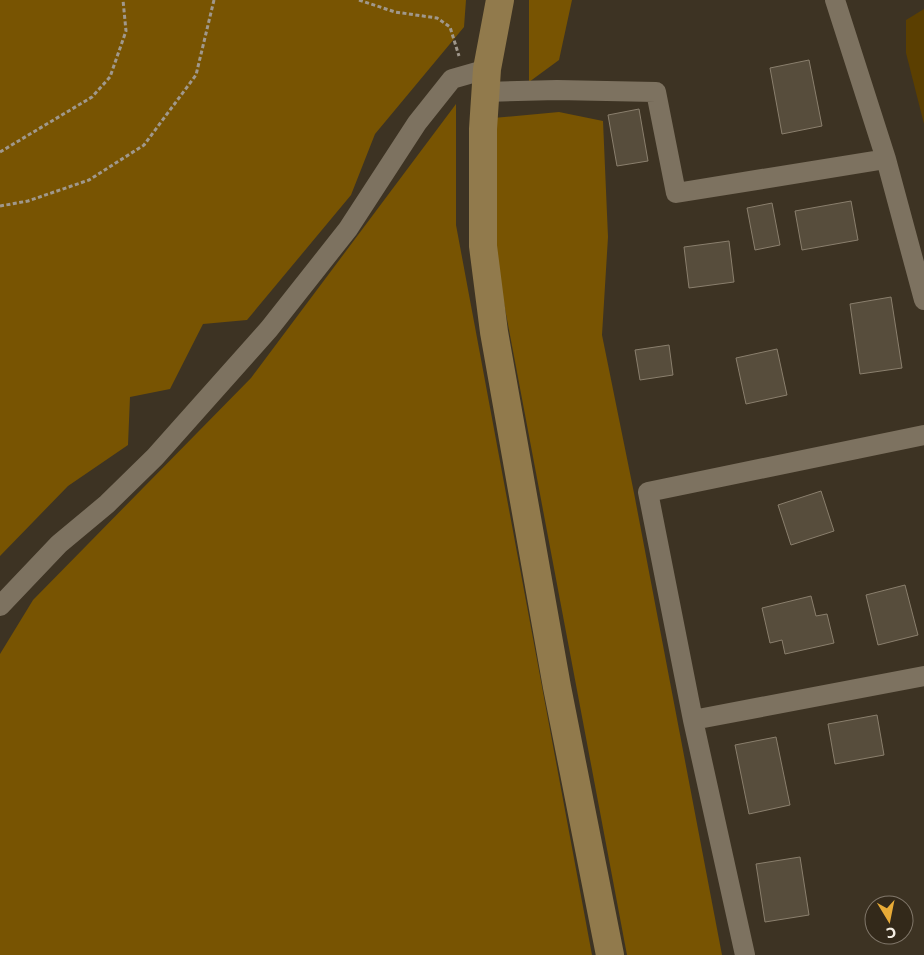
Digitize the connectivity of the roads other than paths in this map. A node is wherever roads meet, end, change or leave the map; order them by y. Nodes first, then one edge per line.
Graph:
1 (500, 0) edge
2 (835, 0) edge
3 (479, 79) junction
4 (886, 159) junction
5 (924, 300) edge
6 (924, 435) edge
7 (0, 606) edge
8 (924, 676) edge
9 (693, 720) junction
10 (610, 955) edge
11 (745, 955) edge

1 - 3 main road
2 - 4 street
3 - 4 street
3 - 7 street
3 - 10 main road
4 - 5 street
6 - 9 street
8 - 9 street
9 - 11 street

